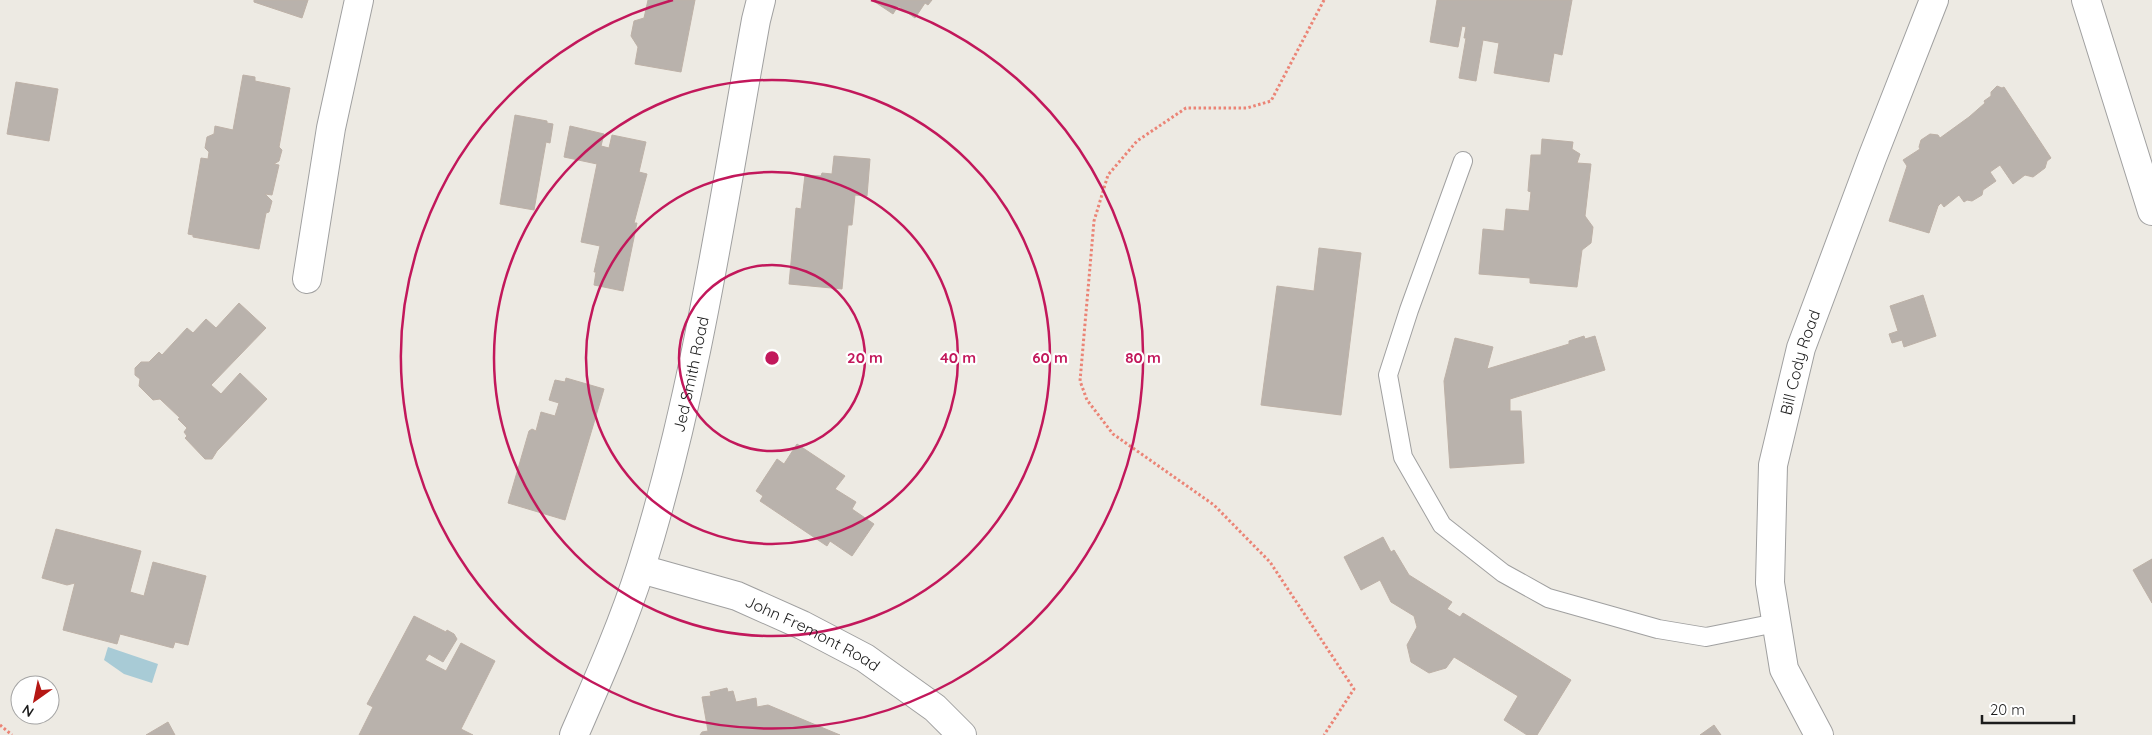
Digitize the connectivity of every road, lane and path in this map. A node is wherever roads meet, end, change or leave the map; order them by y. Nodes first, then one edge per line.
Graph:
1 (359, 0) edge
2 (761, 0) edge
3 (1324, 0) edge
4 (1934, 0) edge
5 (2086, 0) edge
6 (1463, 161) dead end
7 (2152, 211) edge
8 (307, 279) dead end
9 (641, 569) junction
10 (1776, 623) junction
11 (0, 725) edge
12 (12, 735) edge
13 (574, 735) edge
14 (962, 735) edge
15 (1324, 735) edge
16 (1819, 735) edge

1 - 8 street
2 - 9 street, Jed Smith Road
3 - 15 path
4 - 10 street, Bill Cody Road
5 - 7 street
6 - 10 lane
9 - 13 street, Jed Smith Road
9 - 14 street, John Fremont Road
10 - 16 street, Bill Cody Road
11 - 12 path

